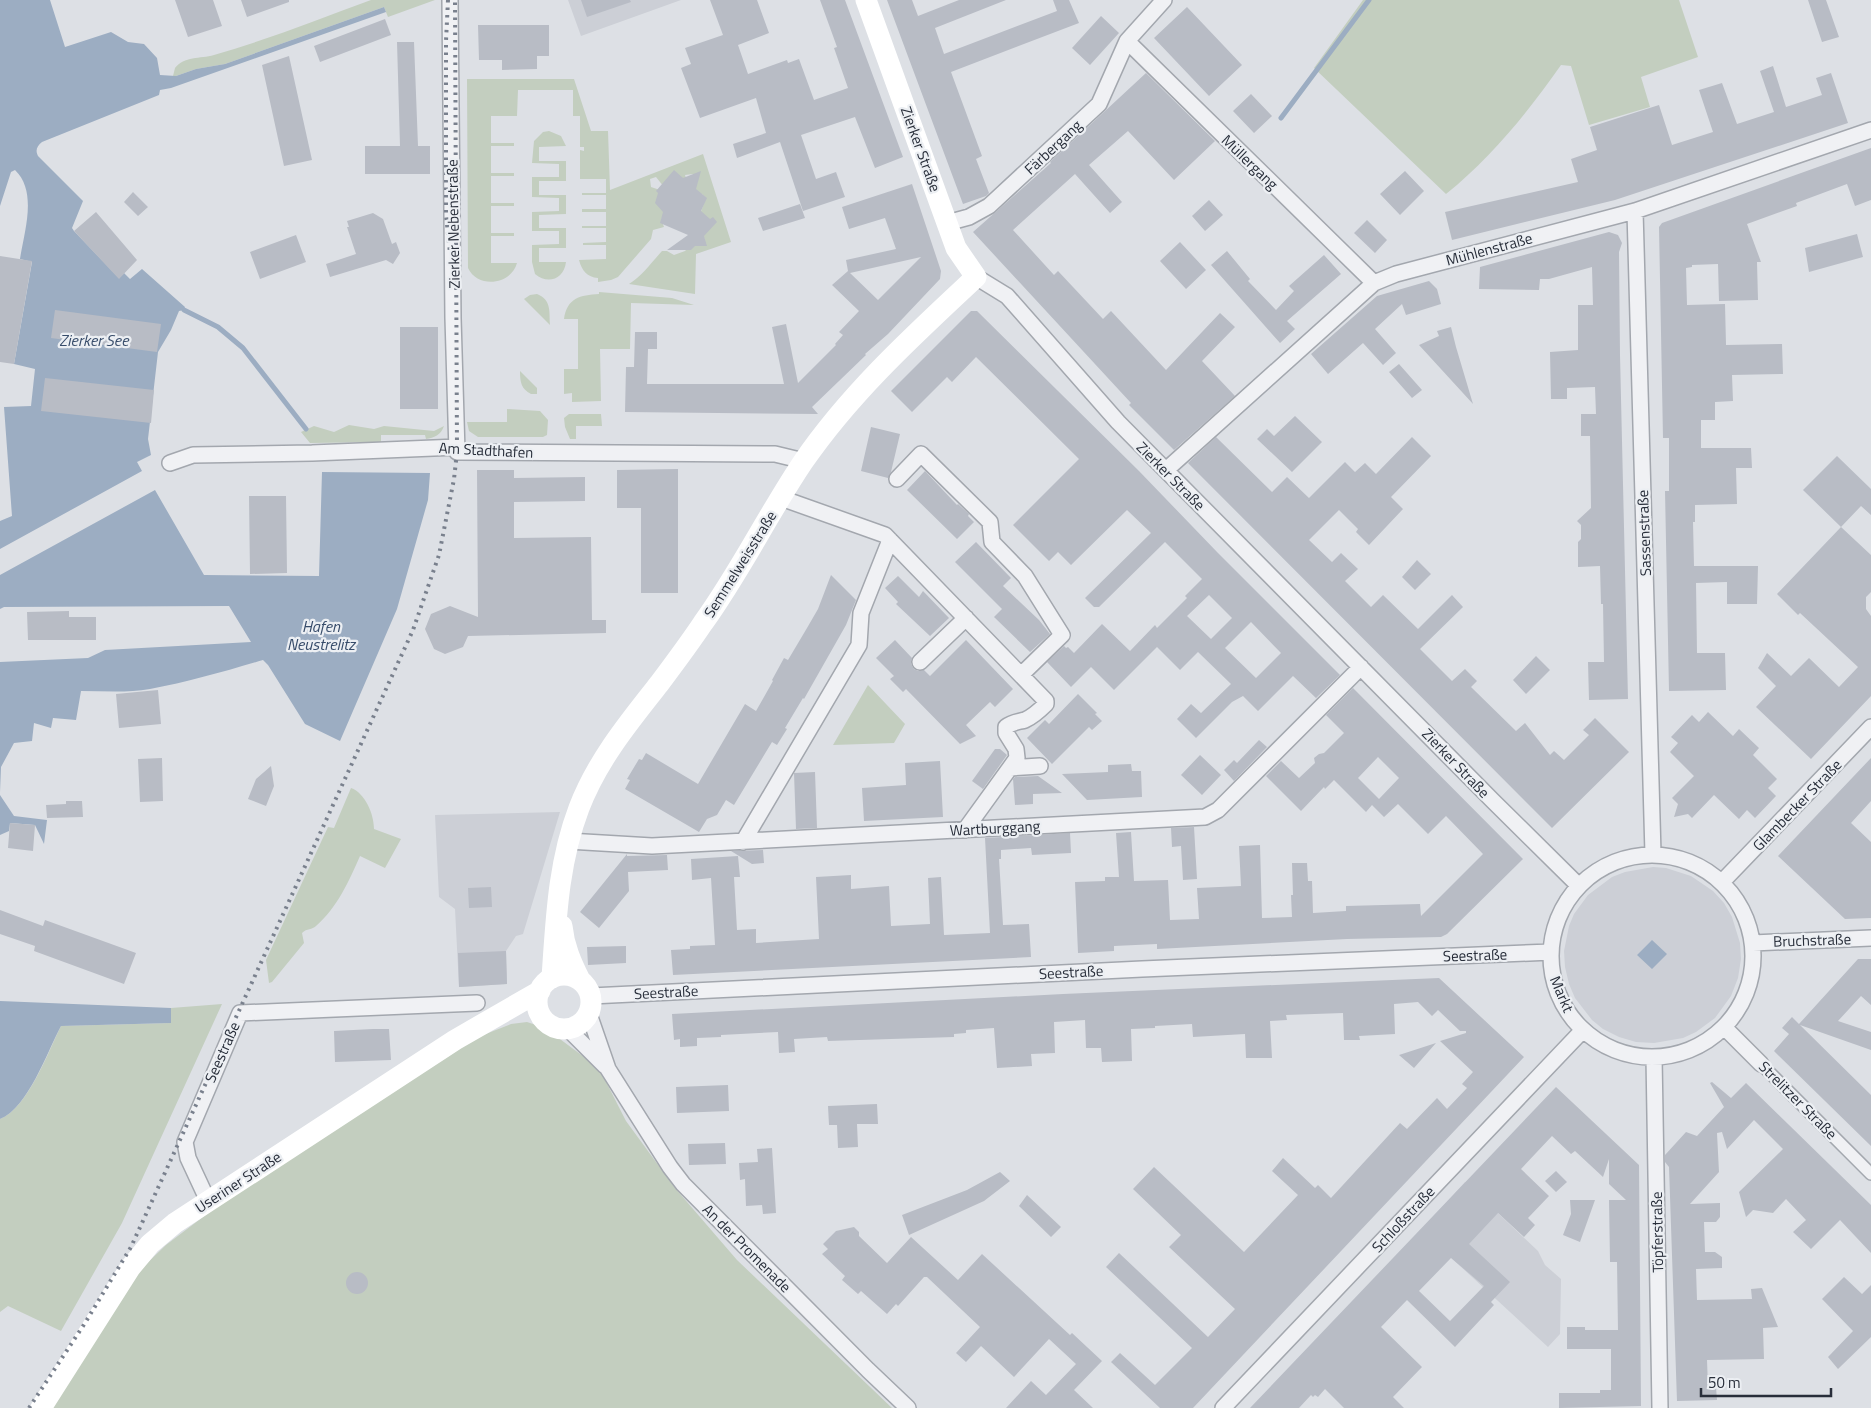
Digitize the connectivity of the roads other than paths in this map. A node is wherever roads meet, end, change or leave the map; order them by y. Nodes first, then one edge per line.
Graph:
1 (450, 0) edge
2 (866, 0) edge
3 (1164, 0) edge
4 (1127, 41) junction
5 (1871, 130) edge
6 (1635, 211) junction
7 (947, 224) junction
8 (976, 277) junction
9 (1374, 283) junction
10 (458, 447) junction
11 (804, 461) junction
12 (170, 463) dead end
13 (1166, 470) junction
14 (897, 479) dead end
15 (781, 498) junction
16 (890, 540) junction
17 (966, 618) junction
18 (920, 662) dead end
19 (1361, 667) junction
20 (1021, 675) junction
21 (1871, 727) edge
22 (1040, 766) dead end
23 (1010, 768) junction
24 (966, 830) junction
25 (568, 841) junction
26 (743, 842) junction
27 (1653, 854) junction
28 (1722, 882) junction
29 (558, 886) junction
30 (1579, 886) junction
31 (1871, 938) edge
32 (1753, 943) junction
33 (1551, 952) junction
34 (543, 993) junction
35 (586, 996) junction
36 (478, 1003) dead end
37 (1724, 1027) junction
38 (568, 1029) junction
39 (1583, 1030) junction
40 (1654, 1057) junction
41 (1761, 1064) joint
42 (608, 1069) junction
43 (1871, 1174) edge
44 (208, 1201) junction
45 (41, 1408) edge
46 (908, 1408) edge
47 (1223, 1408) edge
48 (1660, 1408) edge

1 - 10 street, Zierker Nebenstraße
2 - 7 main road, Zierker Straße
3 - 4 street, Färbergang
4 - 7 street, Färbergang
4 - 9 street, Müllergang
5 - 6 street, Mühlenstraße
6 - 9 street, Mühlenstraße
6 - 27 street, Sassenstraße
7 - 8 main road, Zierker Straße
8 - 11 main road, Semmelweisstraße
8 - 13 street, Zierker Straße
9 - 13 street, Mühlenstraße
10 - 11 street, Am Stadthafen
10 - 12 street, Am Stadthafen
11 - 15 main road, Semmelweisstraße
13 - 19 street, Zierker Straße
14 - 20 street
15 - 16 street
15 - 25 main road, Semmelweisstraße
16 - 17 street
16 - 26 street
17 - 18 street
17 - 20 street
19 - 24 street, Wartburggang
19 - 30 street, Zierker Straße
20 - 23 street
21 - 28 street, Glambecker Straße
22 - 23 street
23 - 24 street
24 - 26 street, Wartburggang
25 - 26 street, Wartburggang
25 - 29 main road, Semmelweisstraße
27 - 28 street, Markt
27 - 30 street, Markt
28 - 32 street, Markt
29 - 34 main road, Semmelweisstraße
29 - 35 main road, Semmelweisstraße
30 - 33 street, Markt
31 - 32 street, Bruchstraße
32 - 37 street, Markt
33 - 35 street, Seestraße
33 - 39 street, Markt
34 - 35 main road
34 - 38 main road
34 - 44 main road, Useriner Straße
35 - 38 main road
35 - 42 street, An der Promenade
36 - 44 street, Seestraße
37 - 40 street, Markt
37 - 41 street, Strelitzer Straße
38 - 42 street, An der Promenade
39 - 40 street, Markt
39 - 47 street, Schloßstraße
40 - 48 street, Töpferstraße
41 - 43 street, Strelitzer Straße
42 - 46 street, An der Promenade
44 - 45 main road, Useriner Straße

